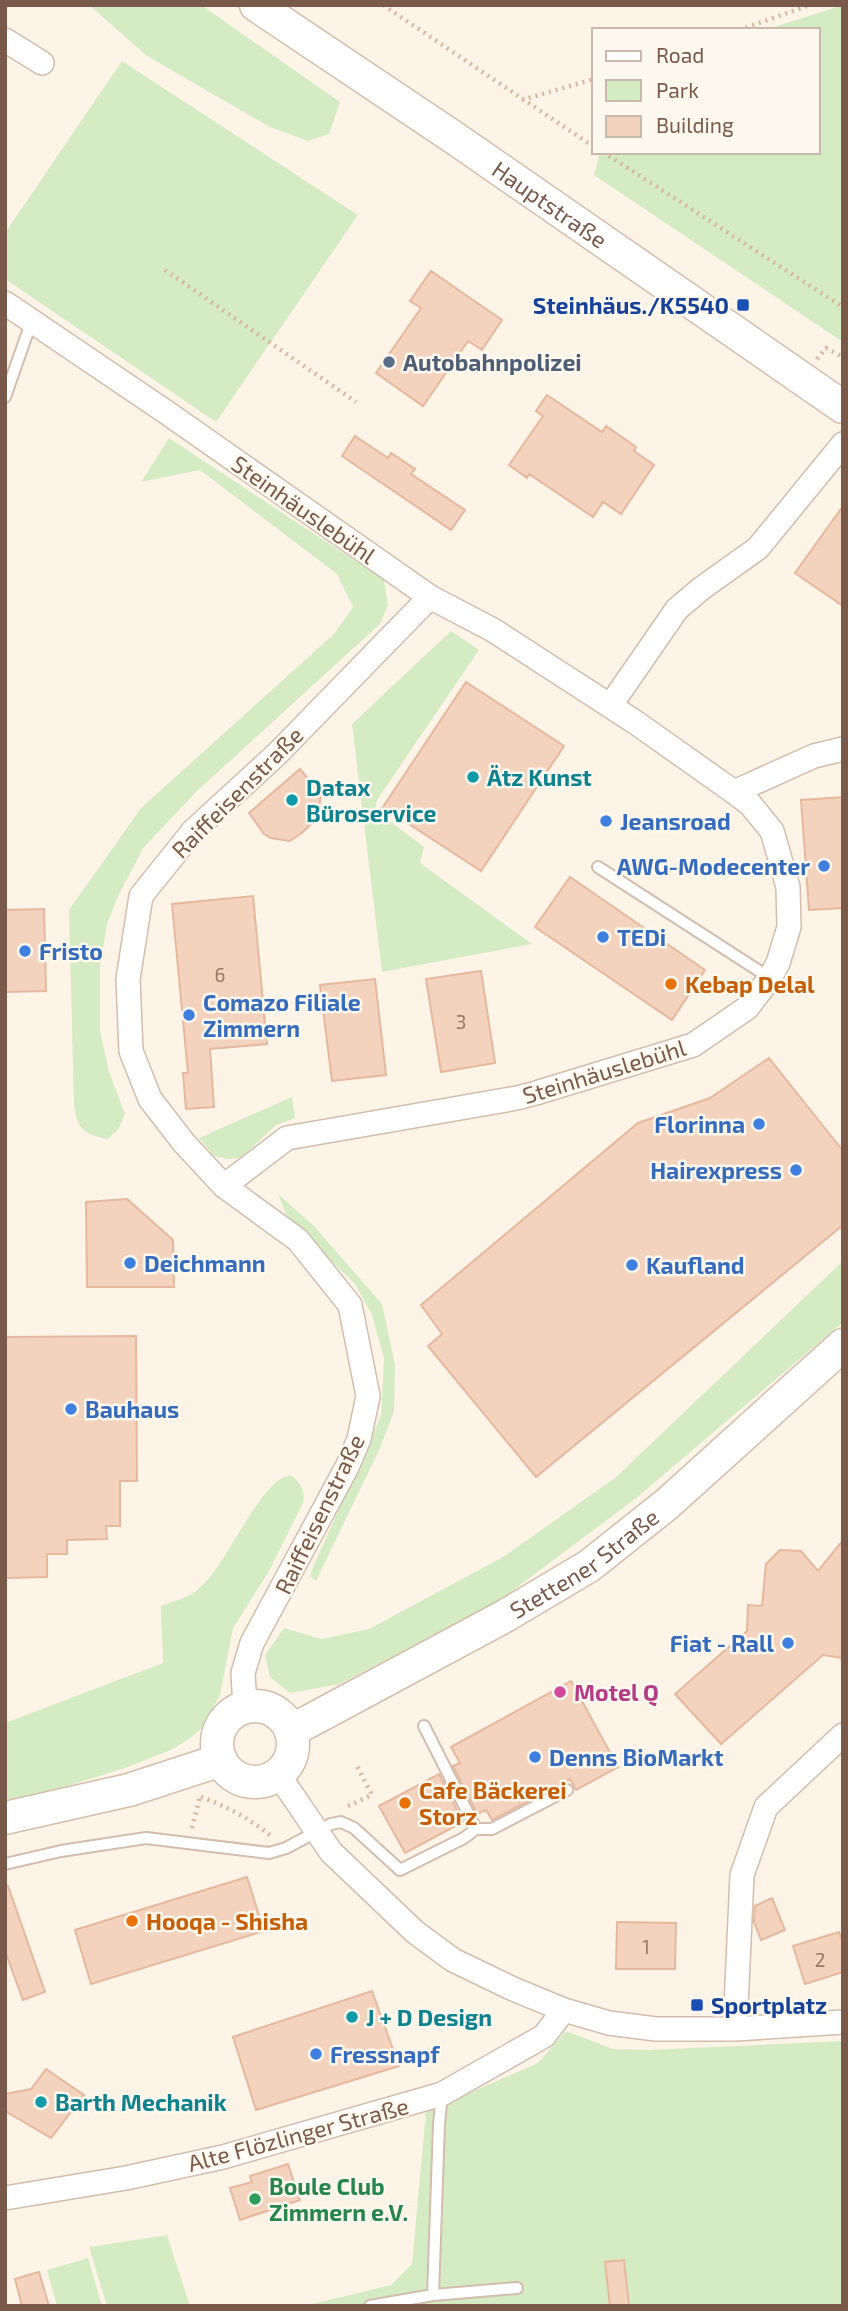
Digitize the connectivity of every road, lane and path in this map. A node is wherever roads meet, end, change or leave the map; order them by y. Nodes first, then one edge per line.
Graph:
1 (256, 5) edge
2 (383, 5) edge
3 (810, 5) edge
4 (745, 28) edge
5 (5, 40) edge
6 (42, 63) dead end
7 (592, 80) edge
8 (522, 100) junction
9 (592, 146) edge
10 (606, 154) edge
11 (165, 270) dead end
12 (5, 303) edge
13 (843, 307) edge
14 (32, 320) junction
15 (5, 397) edge
16 (356, 402) dead end
17 (843, 407) edge
18 (843, 444) edge
19 (430, 597) junction
20 (610, 706) junction
21 (843, 749) edge
22 (734, 792) junction
23 (597, 867) dead end
24 (770, 978) junction
25 (224, 1186) junction
26 (843, 1345) edge
27 (245, 1707) junction
28 (424, 1726) dead end
29 (291, 1731) junction
30 (843, 1735) edge
31 (221, 1760) junction
32 (356, 1764) dead end
33 (278, 1774) junction
34 (567, 1790) dead end
35 (190, 1793) dead end
36 (200, 1796) junction
37 (353, 1805) dead end
38 (5, 1818) edge
39 (476, 1829) junction
40 (317, 1831) junction
41 (189, 1843) junction
42 (286, 1848) junction
43 (5, 1864) edge
44 (564, 2010) junction
45 (843, 2022) edge
46 (735, 2029) junction
47 (442, 2094) junction
48 (5, 2198) edge
49 (517, 2288) dead end
50 (433, 2295) junction
51 (370, 2306) edge

1 - 17 street, Hauptstraße
2 - 8 path
3 - 4 path
5 - 6 street
7 - 8 path
8 - 9 path
10 - 13 path
11 - 16 path
12 - 14 street, Steinhäuslebühl
14 - 15 lane
14 - 19 street, Steinhäuslebühl
18 - 20 street
19 - 20 street, Steinhäuslebühl
19 - 25 street, Raiffeisenstraße
20 - 22 street, Steinhäuslebühl
21 - 22 street
22 - 24 street, Steinhäuslebühl
23 - 24 lane
24 - 25 street, Steinhäuslebühl
25 - 27 street, Raiffeisenstraße
26 - 29 street, Stettener Straße
27 - 29 street
27 - 31 street
28 - 39 lane
29 - 33 street
30 - 46 street
31 - 33 street
31 - 38 street
32 - 37 path
33 - 40 street
34 - 39 lane
35 - 36 path
36 - 41 path
36 - 42 path
39 - 40 lane
40 - 42 lane
40 - 44 street
41 - 42 lane
41 - 43 lane
44 - 46 street
44 - 47 street, Alte Flözlinger Straße
45 - 46 street
47 - 48 street, Alte Flözlinger Straße
47 - 50 lane
49 - 50 lane
50 - 51 lane

